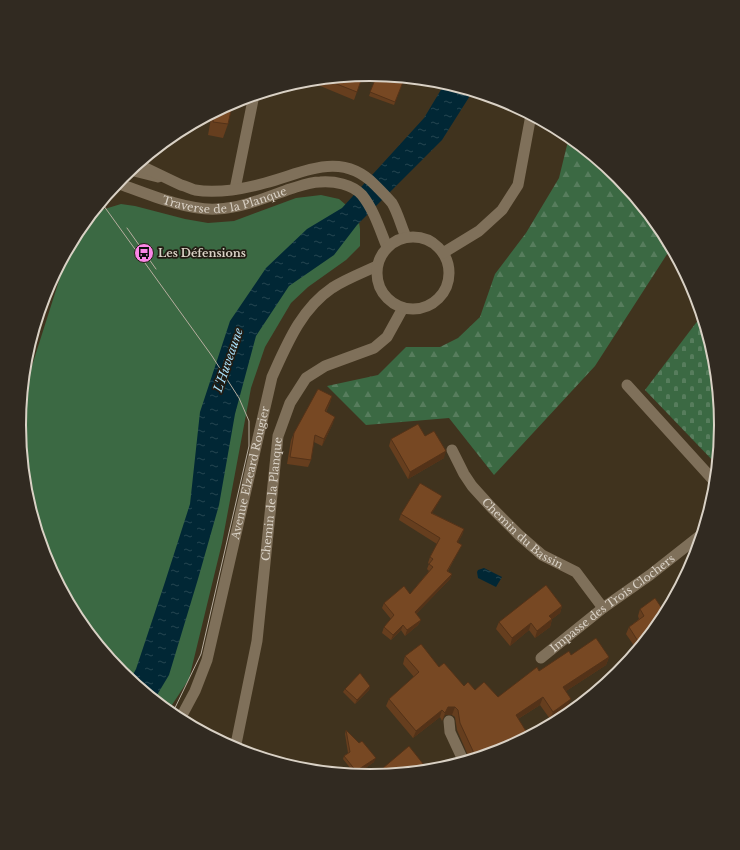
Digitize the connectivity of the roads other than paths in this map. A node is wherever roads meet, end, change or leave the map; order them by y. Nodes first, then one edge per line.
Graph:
1 (253, 101) edge
2 (530, 120) edge
3 (142, 167) edge
4 (137, 172) edge
5 (172, 181) junction
6 (124, 185) edge
7 (235, 189) junction
8 (406, 237) junction
9 (387, 247) junction
10 (443, 253) junction
11 (377, 266) junction
12 (403, 308) junction
13 (627, 385) dead end
14 (452, 450) dead end
15 (710, 476) edge
16 (695, 540) edge
17 (603, 608) junction
18 (541, 658) dead end
19 (183, 713) edge
20 (449, 721) dead end
21 (236, 742) edge
22 (461, 756) edge

1 - 7 street
2 - 10 street
3 - 5 street, Traverse de la Planque
4 - 5 street
5 - 7 street, Traverse de la Planque
6 - 9 street, Traverse de la Planque
7 - 8 street, Traverse de la Planque
8 - 9 street
8 - 10 street
9 - 11 street
10 - 12 street
11 - 12 street
11 - 19 street, Avenue Elzeard Rougier
12 - 21 street, Chemin de la Planque
13 - 15 street
14 - 17 street, Chemin du Bassin
16 - 17 street, Impasse des Trois Clochers
17 - 18 street, Impasse des Trois Clochers
20 - 22 street

